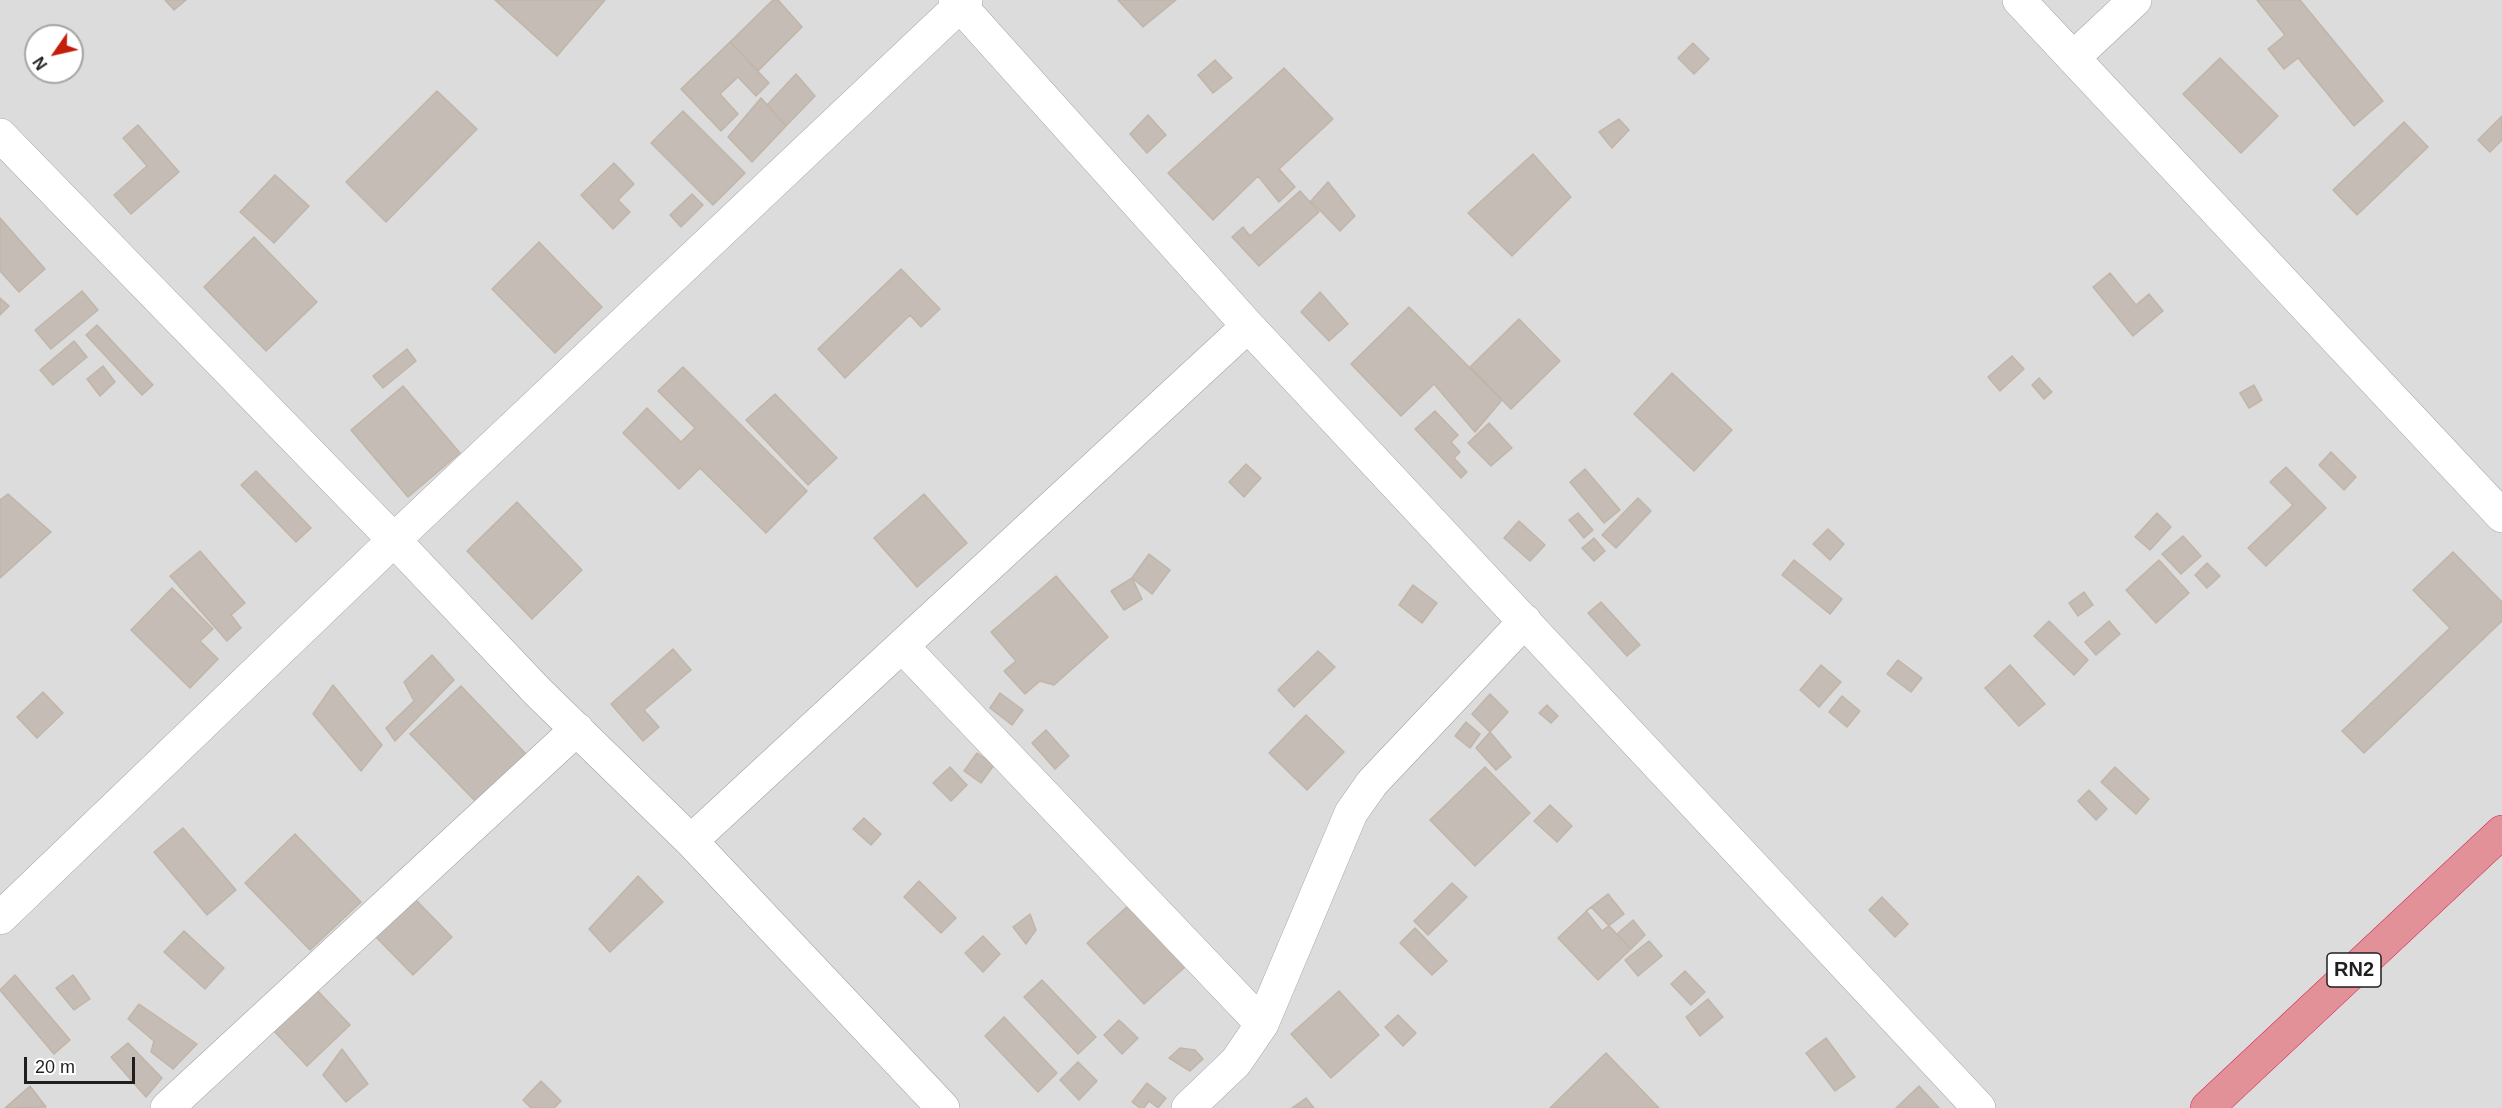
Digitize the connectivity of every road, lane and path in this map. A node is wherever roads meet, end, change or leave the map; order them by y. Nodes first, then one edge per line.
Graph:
1 (2019, 0) edge
2 (2135, 0) edge
3 (960, 2) edge
4 (2073, 58) junction
5 (0, 135) edge
6 (1248, 326) junction
7 (2502, 516) edge
8 (394, 540) junction
9 (1525, 621) junction
10 (902, 646) junction
11 (577, 729) junction
12 (2502, 832) edge
13 (691, 841) junction
14 (0, 918) edge
15 (1262, 1024) junction
16 (167, 1108) edge
17 (943, 1108) edge
18 (1188, 1108) edge
19 (1979, 1108) edge
20 (2206, 1108) edge

1 - 4 street
2 - 4 street
3 - 6 street
3 - 8 street
4 - 7 street
5 - 8 street
6 - 9 street
6 - 10 street
8 - 11 street
8 - 14 street
9 - 15 street
9 - 19 street
10 - 13 street
10 - 15 street
11 - 13 street
11 - 16 street
12 - 20 highway, RN2
13 - 17 street
15 - 18 street

